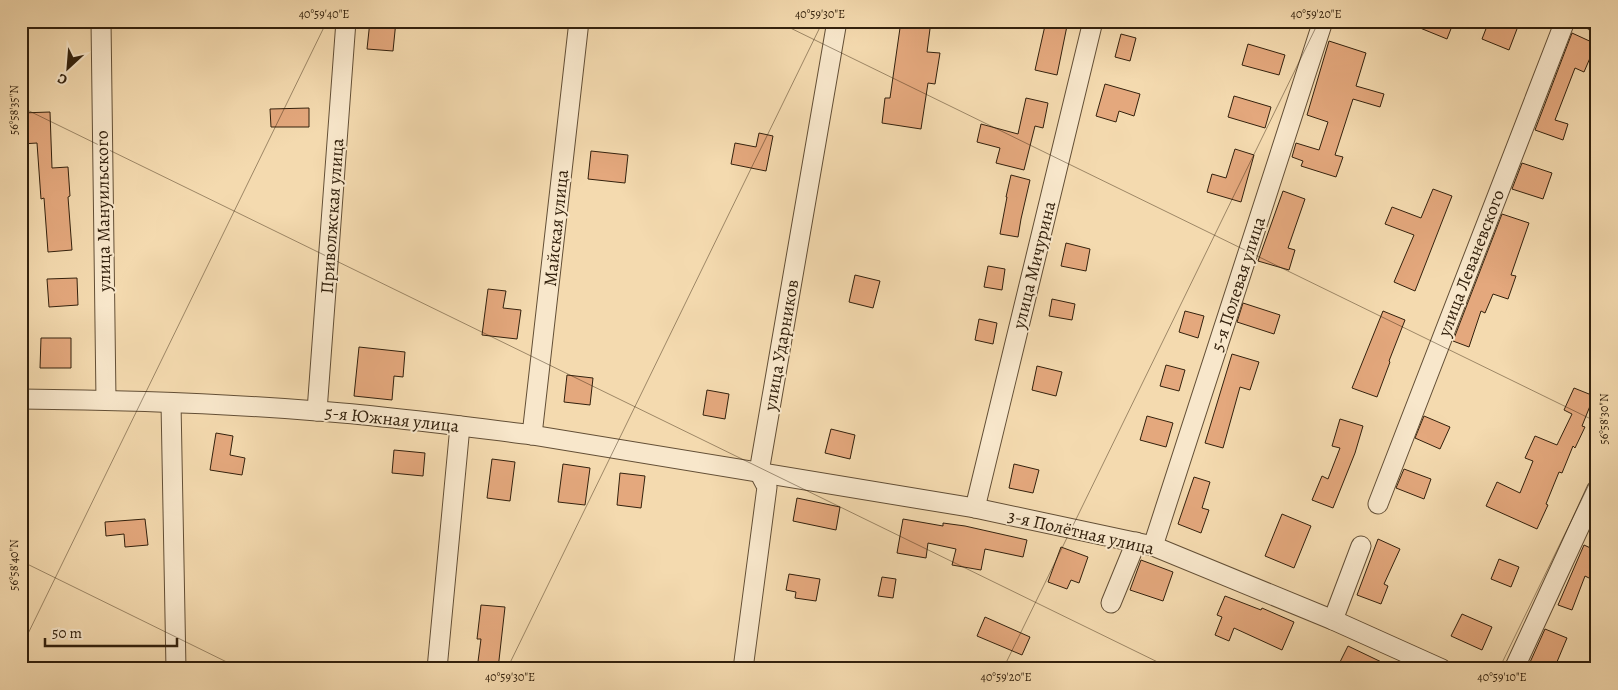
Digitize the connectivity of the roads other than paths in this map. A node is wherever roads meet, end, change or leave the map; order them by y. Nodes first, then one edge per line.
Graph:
1 (101, 21) edge
2 (346, 21) edge
3 (579, 21) edge
4 (836, 21) edge
5 (1093, 21) edge
6 (1323, 21) edge
7 (1565, 21) edge
8 (21, 399) edge
9 (106, 400) junction
10 (171, 403) junction
11 (318, 411) junction
12 (460, 426) junction
13 (532, 436) junction
14 (759, 472) junction
15 (1597, 489) edge
16 (1378, 504) dead end
17 (975, 508) junction
18 (1144, 544) junction
19 (1361, 546) dead end
20 (1111, 603) dead end
21 (1332, 620) junction
22 (1431, 667) edge
23 (176, 669) edge
24 (437, 669) edge
25 (743, 669) edge
26 (1514, 669) edge

1 - 9 street, улица Мануильского
2 - 11 street, Приволжская улица
3 - 13 street, Майская улица
4 - 14 street, улица Ударников
5 - 17 street, улица Мичурина
6 - 18 street, 5-я Полевая улица
7 - 16 street, улица Леваневского
8 - 9 street, 5-я Южная улица
9 - 10 street, 5-я Южная улица
10 - 11 street, 5-я Южная улица
10 - 23 street
11 - 12 street, 5-я Южная улица
12 - 13 street, 5-я Южная улица
12 - 24 street
13 - 14 street, 5-я Южная улица
14 - 17 street, 3-я Полётная улица
14 - 25 street, улица Ударников
15 - 26 street
17 - 18 street, 3-я Полётная улица
18 - 20 street, 5-я Полевая улица
18 - 21 street, 3-я Полётная улица
19 - 21 street
21 - 22 street, 3-я Полётная улица

